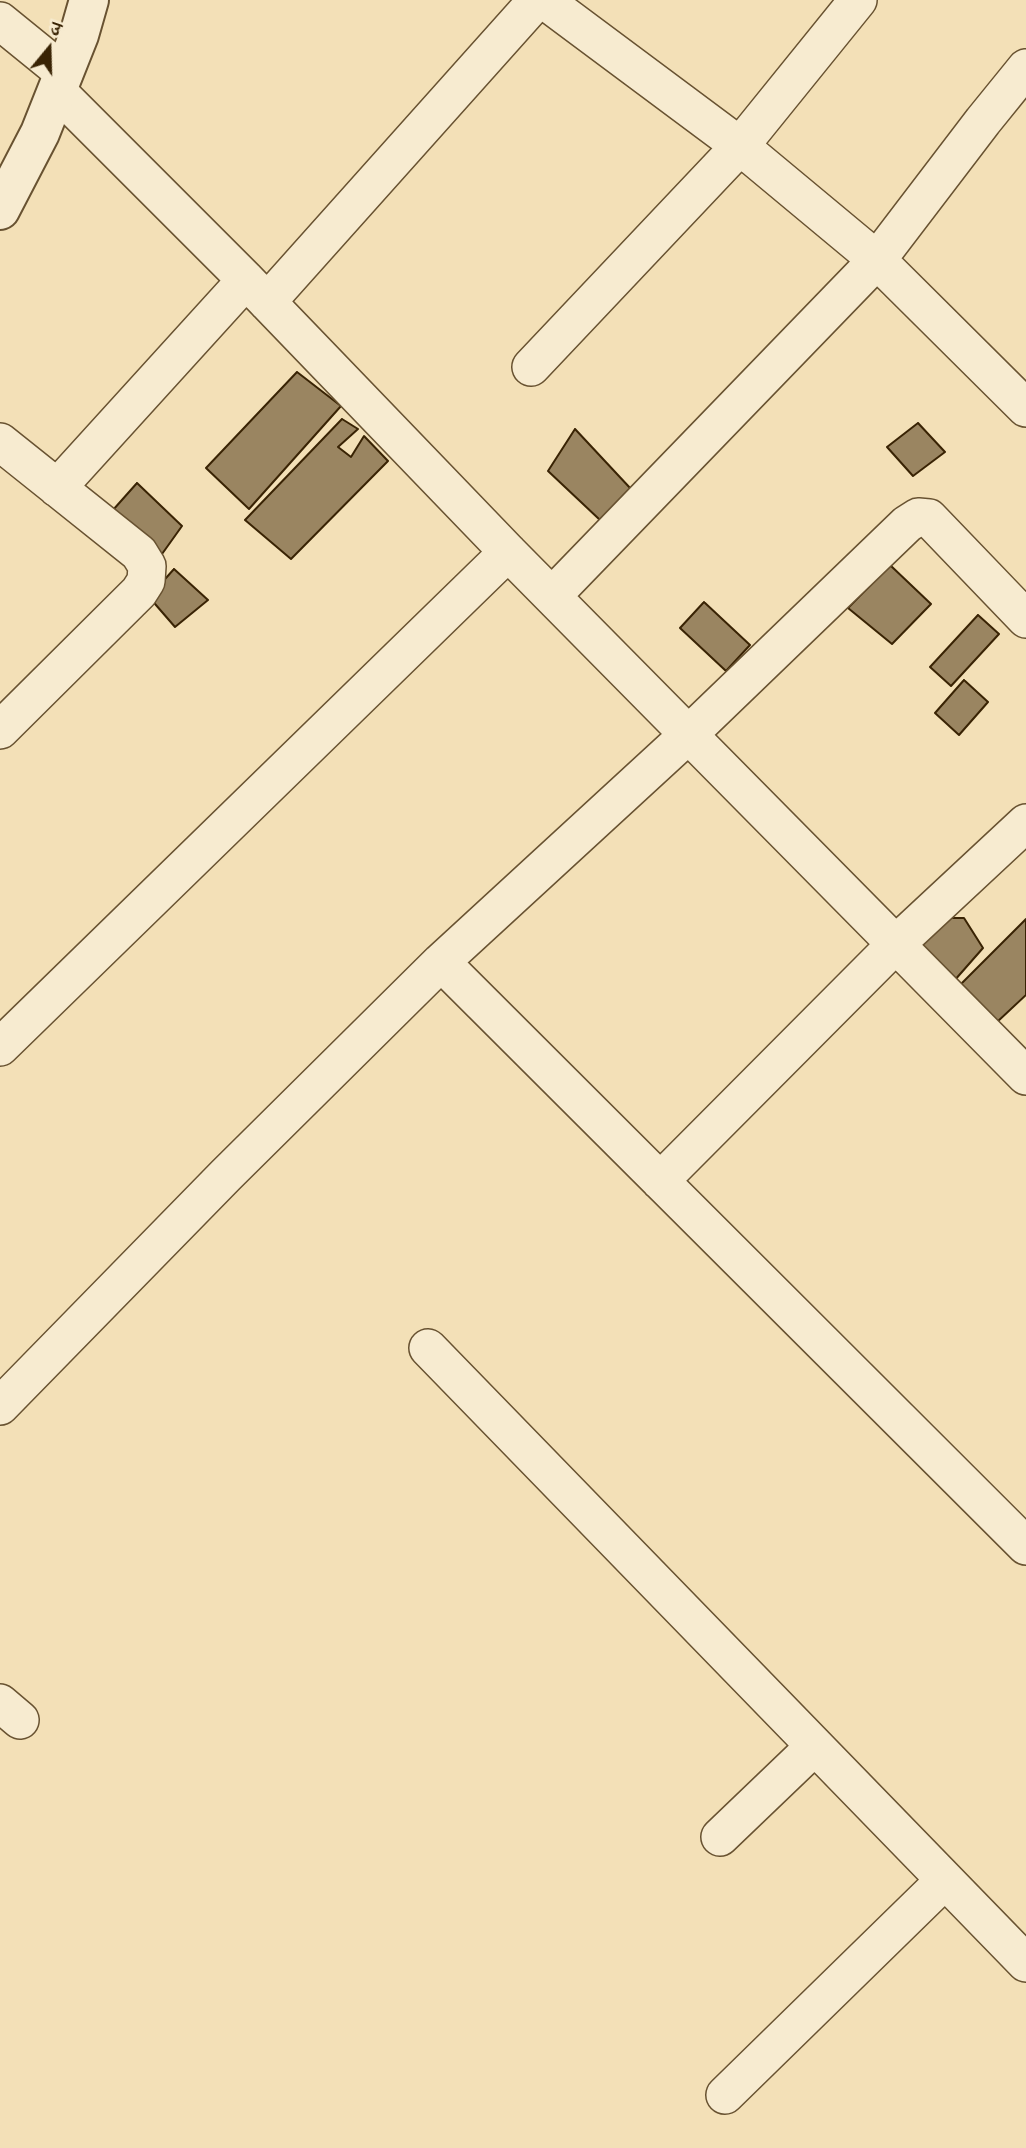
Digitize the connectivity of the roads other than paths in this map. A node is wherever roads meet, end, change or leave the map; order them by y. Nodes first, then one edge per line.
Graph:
1 (89, 0) edge
2 (537, 0) edge
3 (544, 0) edge
4 (858, 0) edge
5 (0, 21) edge
6 (1026, 68) edge
7 (60, 82) junction
8 (740, 146) junction
9 (0, 209) edge
10 (877, 260) junction
11 (257, 291) junction
12 (531, 367) dead end
13 (1026, 408) edge
14 (0, 442) edge
15 (57, 488) junction
16 (508, 552) junction
17 (552, 596) junction
18 (1026, 620) edge
19 (0, 730) edge
20 (689, 734) junction
21 (1026, 823) edge
22 (895, 945) junction
23 (441, 962) junction
24 (0, 1047) edge
25 (1026, 1076) edge
26 (660, 1181) junction
27 (428, 1348) dead end
28 (0, 1406) edge
29 (1026, 1546) edge
30 (816, 1746) junction
31 (720, 1837) dead end
32 (945, 1880) junction
33 (1026, 1963) edge
34 (725, 2095) dead end

1 - 7 street
2 - 11 street
3 - 8 street
4 - 8 street
5 - 7 street
6 - 10 street
7 - 9 street
7 - 11 street
8 - 10 street
8 - 12 street
10 - 13 street
10 - 17 street
11 - 15 street
11 - 16 street
14 - 15 street
15 - 19 street
16 - 17 street
16 - 24 street
17 - 20 street
18 - 20 street
20 - 22 street
20 - 23 street
21 - 22 street
22 - 25 street
22 - 26 street
23 - 26 street
23 - 28 street
26 - 29 street
27 - 30 street
30 - 31 street
30 - 32 street
32 - 33 street
32 - 34 street

